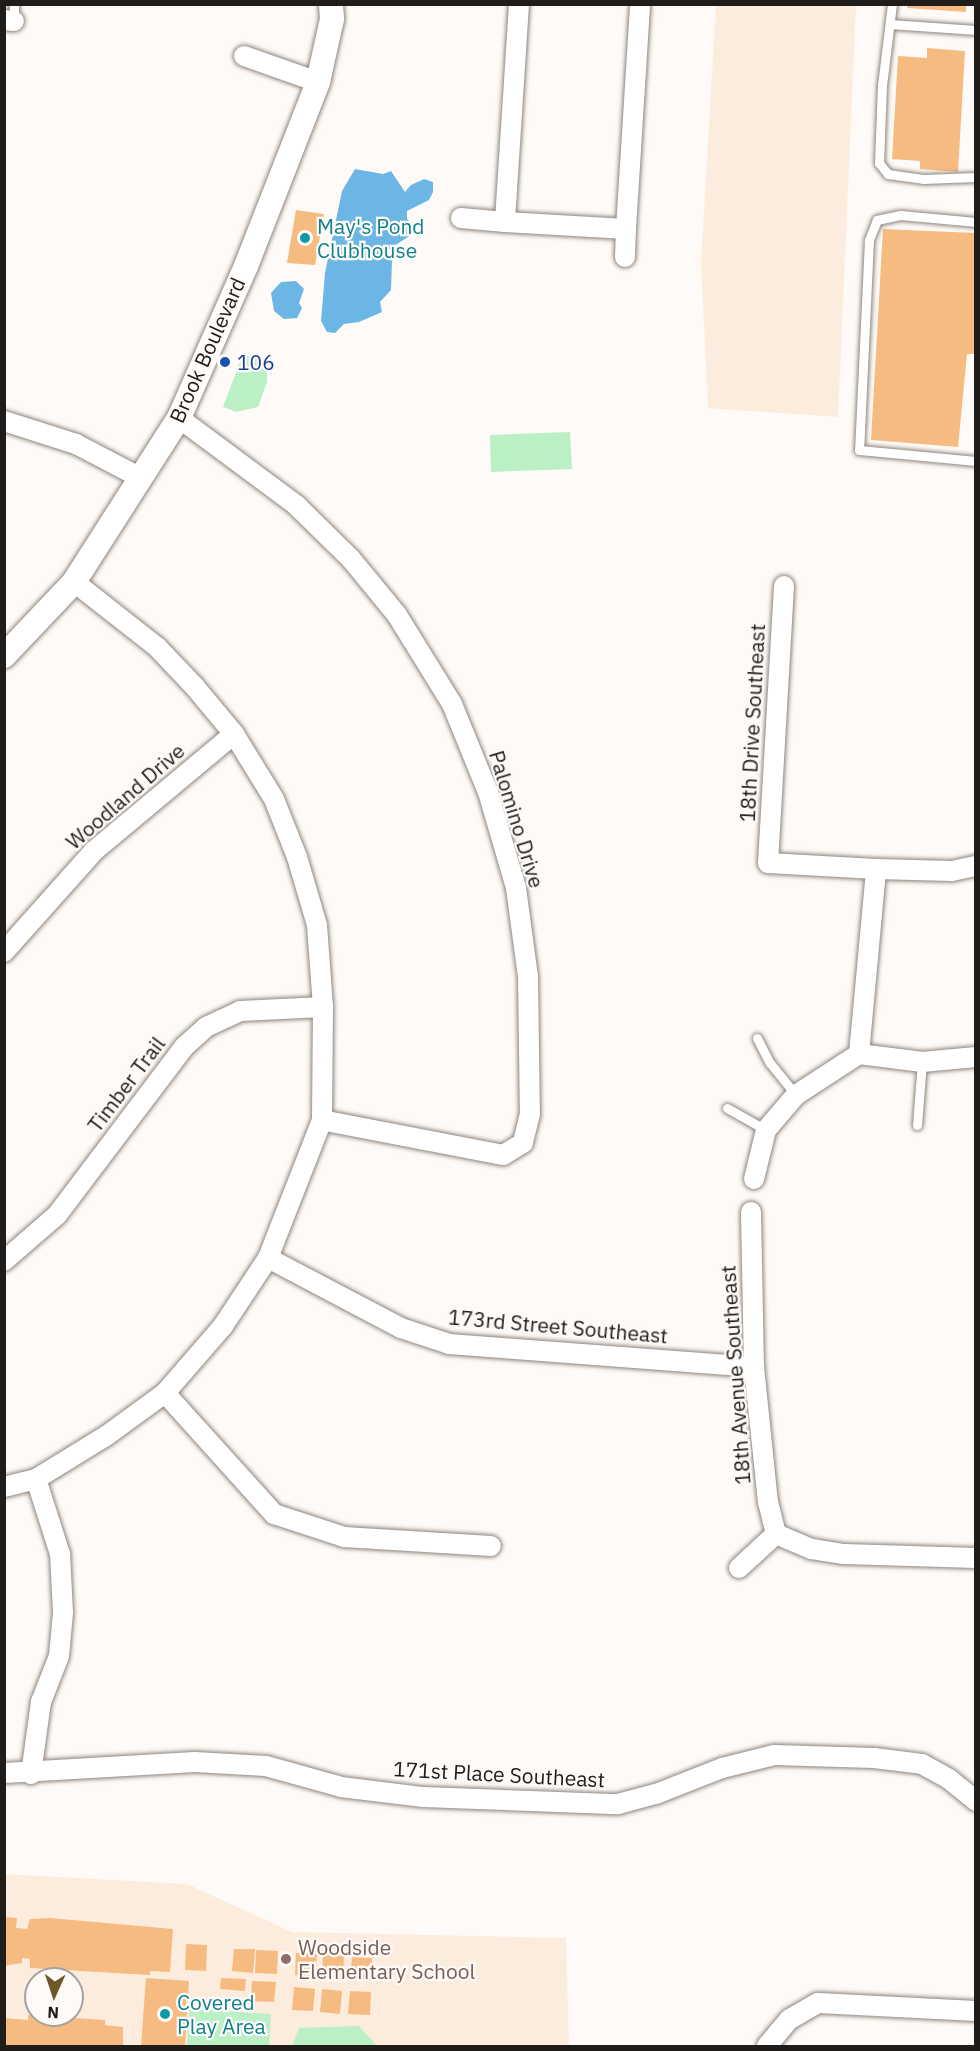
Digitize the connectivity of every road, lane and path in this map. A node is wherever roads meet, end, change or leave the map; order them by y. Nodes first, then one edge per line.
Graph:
1 (331, 4) edge
2 (519, 4) edge
3 (640, 4) edge
4 (892, 4) edge
5 (890, 24) junction
6 (975, 30) edge
7 (244, 56) dead end
8 (318, 82) junction
9 (975, 177) edge
10 (461, 218) dead end
11 (505, 222) junction
12 (975, 222) edge
13 (626, 229) junction
14 (625, 257) dead end
15 (179, 418) junction
16 (4, 421) edge
17 (975, 461) edge
18 (141, 478) junction
19 (74, 582) junction
20 (784, 586) dead end
21 (4, 656) edge
22 (234, 734) junction
23 (975, 866) edge
24 (876, 870) junction
25 (4, 952) edge
26 (323, 1006) junction
27 (757, 1038) dead end
28 (860, 1054) junction
29 (975, 1057) edge
30 (922, 1062) junction
31 (796, 1095) junction
32 (727, 1108) dead end
33 (322, 1120) junction
34 (917, 1125) dead end
35 (766, 1130) junction
36 (754, 1179) dead end
37 (751, 1212) dead end
38 (268, 1258) junction
39 (4, 1261) edge
40 (754, 1367) junction
41 (165, 1393) junction
42 (36, 1479) junction
43 (4, 1487) edge
44 (776, 1534) junction
45 (491, 1546) dead end
46 (975, 1558) edge
47 (739, 1568) dead end
48 (4, 1773) edge
49 (31, 1774) junction
50 (975, 1801) edge
51 (975, 2011) edge
52 (767, 2046) edge

1 - 8 street, Brook Boulevard
2 - 11 street
3 - 13 street
4 - 5 lane
5 - 6 lane
5 - 9 lane
7 - 8 street
8 - 15 street, Brook Boulevard
10 - 11 street
11 - 13 street
12 - 17 lane
13 - 14 street
15 - 18 street, Brook Boulevard
15 - 33 street, Palomino Drive
16 - 18 street
18 - 19 street, Brook Boulevard
19 - 21 street, Brook Boulevard
19 - 22 street
20 - 24 street, 18th Drive Southeast
22 - 25 street, Woodland Drive
22 - 26 street
23 - 24 street
24 - 28 street
26 - 33 street
26 - 39 street, Timber Trail
27 - 31 lane
28 - 30 street
28 - 31 street
29 - 30 street
30 - 34 lane
31 - 35 street
32 - 35 lane
33 - 38 street
35 - 36 street
37 - 40 street, 18th Avenue Southeast
38 - 40 street, 173rd Street Southeast
38 - 41 street
40 - 44 street, 18th Avenue Southeast
41 - 42 street
41 - 45 street
42 - 43 street
42 - 49 street
44 - 46 street
44 - 47 street
48 - 49 street, 171st Place Southeast
49 - 50 street, 171st Place Southeast
51 - 52 street

